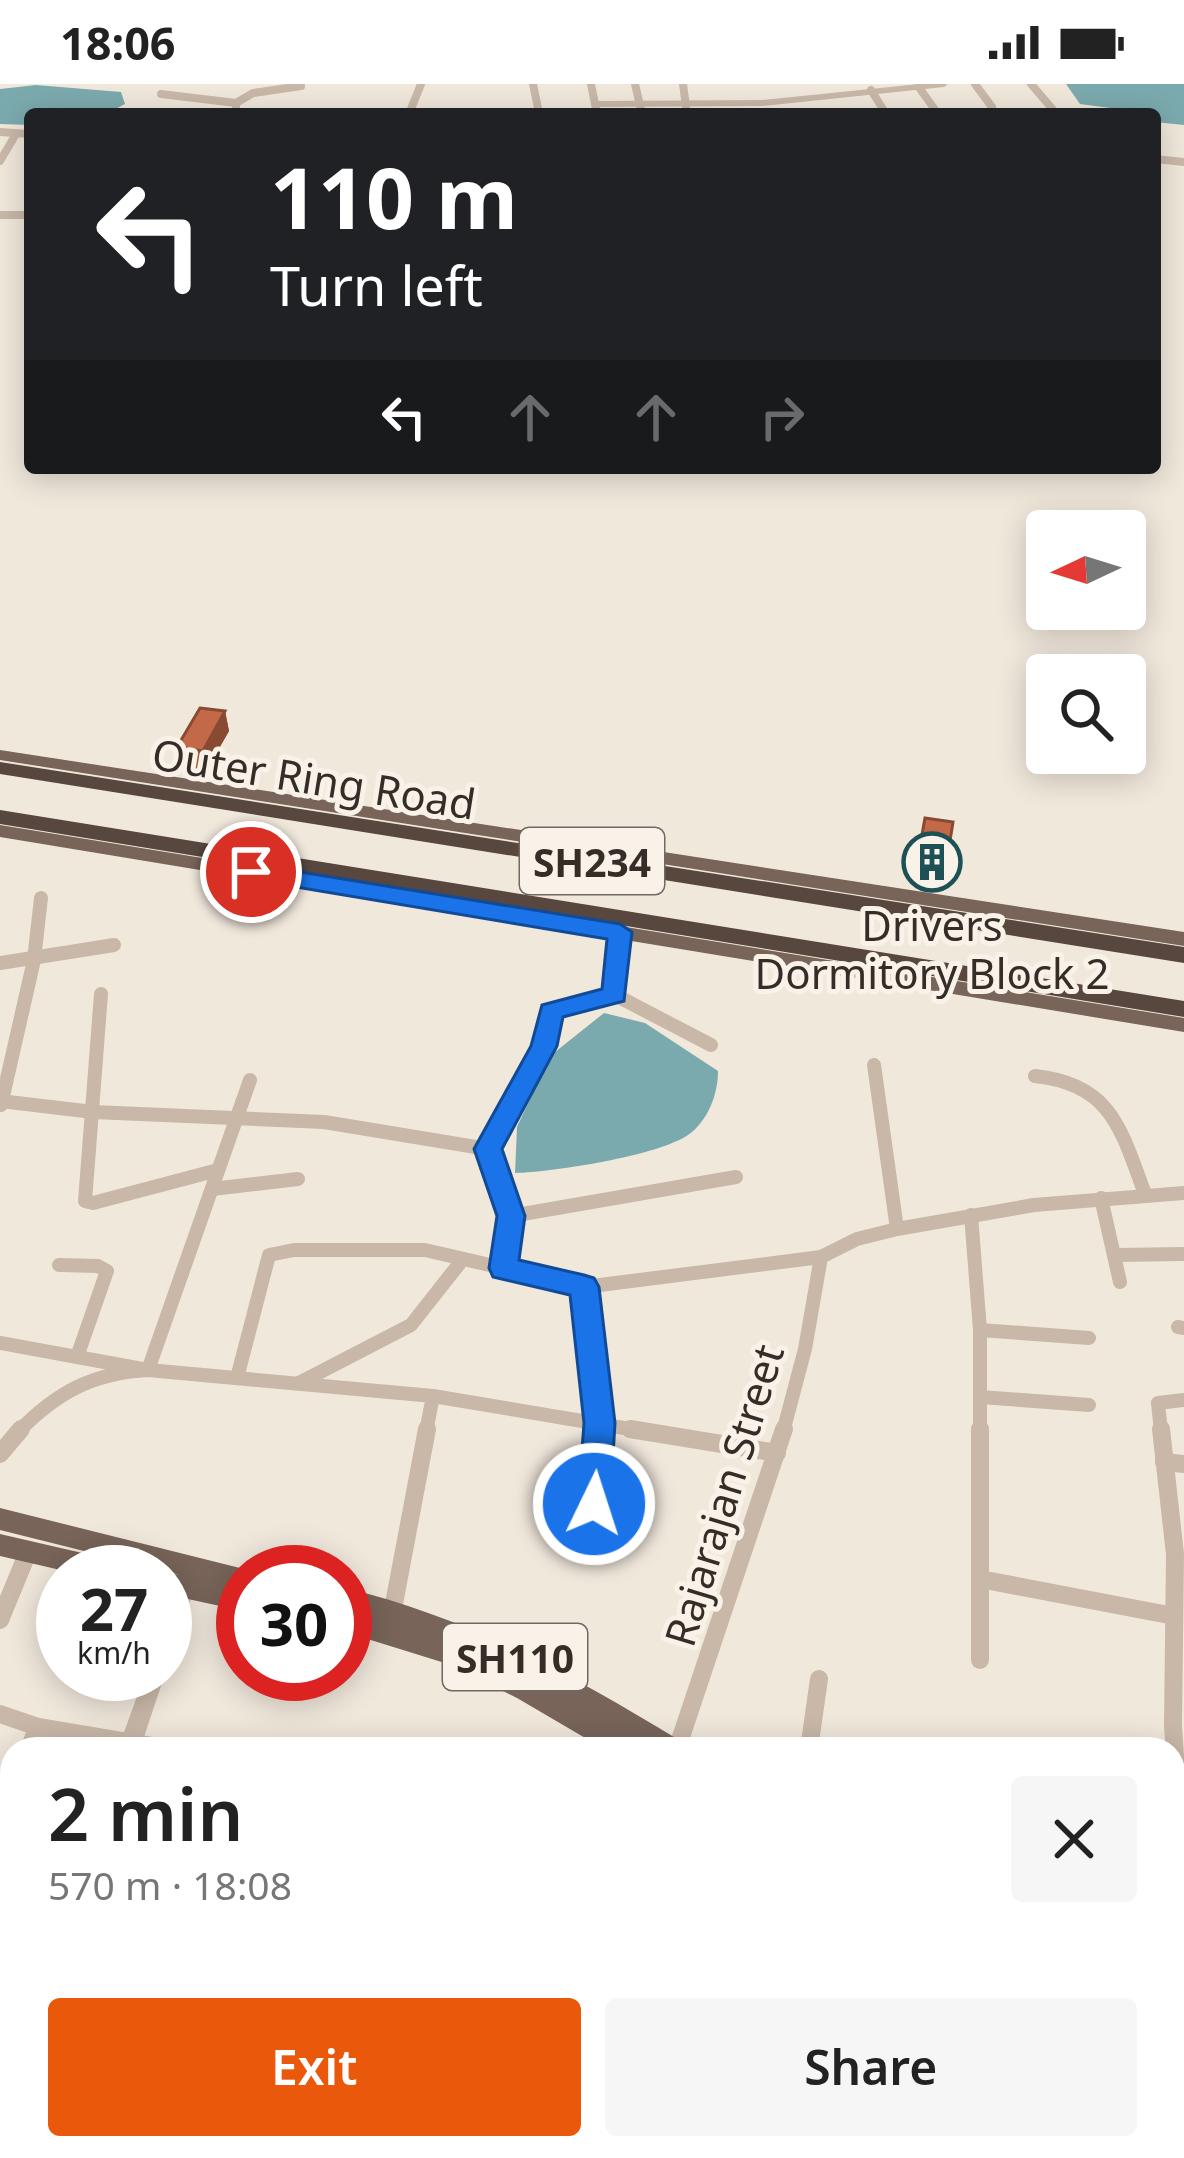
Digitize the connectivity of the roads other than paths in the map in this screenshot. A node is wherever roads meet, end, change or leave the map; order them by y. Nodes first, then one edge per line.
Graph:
1 (944, 84) edge
2 (975, 84) edge
3 (1031, 84) edge
4 (302, 86) edge
5 (913, 86) edge
6 (871, 90) junction
7 (161, 94) dead end
8 (992, 107) dead end
9 (231, 108) edge
10 (237, 108) edge
11 (735, 108) edge
12 (882, 108) edge
13 (1052, 108) edge
14 (0, 132) edge
15 (16, 134) junction
16 (24, 134) edge
17 (0, 161) edge
18 (0, 755) edge
19 (0, 768) edge
20 (207, 787) junction
21 (277, 812) junction
22 (0, 817) edge
23 (0, 831) edge
24 (325, 870) junction
25 (251, 872) junction
26 (41, 898) dead end
27 (620, 932) junction
28 (1184, 939) edge
29 (114, 945) dead end
30 (1184, 955) edge
31 (34, 960) junction
32 (0, 963) edge
33 (101, 994) dead end
34 (615, 995) junction
35 (1184, 1009) edge
36 (1184, 1025) edge
37 (710, 1046) dead end
38 (874, 1066) dead end
39 (1035, 1076) dead end
40 (250, 1080) dead end
41 (1, 1103) edge
42 (93, 1112) junction
43 (236, 1118) junction
44 (488, 1149) junction
45 (218, 1170) junction
46 (736, 1177) dead end
47 (298, 1179) dead end
48 (212, 1189) junction
49 (1184, 1193) edge
50 (1145, 1194) junction
51 (1101, 1198) junction
52 (971, 1215) junction
53 (511, 1216) junction
54 (897, 1229) junction
55 (1184, 1254) edge
56 (1114, 1255) junction
57 (821, 1257) junction
58 (463, 1259) junction
59 (59, 1264) dead end
60 (503, 1268) junction
61 (1120, 1282) dead end
62 (584, 1287) junction
63 (980, 1330) junction
64 (1089, 1338) dead end
65 (0, 1343) edge
66 (78, 1354) junction
67 (148, 1370) junction
68 (237, 1378) junction
69 (295, 1385) junction
70 (433, 1396) junction
71 (980, 1396) junction
72 (1184, 1400) edge
73 (1090, 1406) dead end
74 (599, 1423) junction
75 (777, 1453) junction
76 (0, 1454) edge
77 (1164, 1462) junction
78 (1184, 1464) edge
79 (594, 1504) dead end
80 (0, 1519) edge
81 (0, 1545) edge
82 (28, 1552) junction
83 (36, 1554) edge
84 (1179, 1555) edge
85 (216, 1572) edge
86 (980, 1579) junction
87 (372, 1605) edge
88 (393, 1609) junction
89 (1174, 1616) junction
90 (0, 1620) edge
91 (372, 1627) edge
92 (980, 1660) dead end
93 (819, 1679) dead end
94 (146, 1701) edge
95 (1179, 1707) edge
96 (0, 1714) edge
97 (38, 1727) junction
98 (34, 1737) edge
99 (84, 1737) edge
100 (133, 1737) edge
101 (609, 1737) edge
102 (653, 1737) edge
103 (678, 1737) edge
104 (811, 1737) edge
105 (1179, 1737) edge

1 - 5 street
2 - 8 street
3 - 13 street
4 - 10 street
5 - 6 street
6 - 11 street
6 - 12 street
7 - 9 street
14 - 15 street
15 - 16 street
15 - 17 street
18 - 20 main road
19 - 21 highway, Outer Ring Road / SH234
20 - 21 highway
20 - 28 main road
21 - 30 highway, Outer Ring Road / SH234
22 - 24 highway, Outer Ring Road / SH234
23 - 25 main road
24 - 25 highway
24 - 35 highway, Outer Ring Road / SH234
25 - 27 main road
26 - 31 street
27 - 34 street
27 - 36 main road
29 - 31 street
31 - 32 street
31 - 41 street
33 - 42 street
34 - 37 street
34 - 44 street
38 - 54 street
39 - 50 street
40 - 43 street
41 - 42 street
42 - 43 street
42 - 45 street
43 - 44 street
43 - 45 street
44 - 53 street
45 - 48 street
46 - 53 street
47 - 48 street
48 - 67 street
49 - 50 street
50 - 51 street
51 - 52 street
51 - 56 street
52 - 54 street
52 - 63 street
53 - 60 street
54 - 57 street
55 - 56 street
56 - 61 street
57 - 62 street
57 - 75 street, Rajarajan Street
58 - 60 street
58 - 68 street
58 - 69 street
59 - 66 street
60 - 62 street
62 - 74 street
63 - 64 street
63 - 71 street
65 - 66 street
66 - 67 street
67 - 68 street
67 - 76 street
68 - 69 street
69 - 70 street
70 - 74 street
70 - 88 street
71 - 73 street
71 - 86 street
72 - 77 street
74 - 75 street
74 - 79 street
75 - 103 street, Rajarajan Street
77 - 78 street
77 - 84 street
80 - 85 main road
81 - 82 main road
82 - 83 main road
82 - 90 street
84 - 89 street
86 - 89 street
86 - 92 street
87 - 88 main road, SH110
88 - 102 main road, SH110
89 - 95 street
91 - 101 main road, SH110
93 - 104 street
94 - 100 street
95 - 105 street
96 - 97 street
97 - 98 street
97 - 99 street

